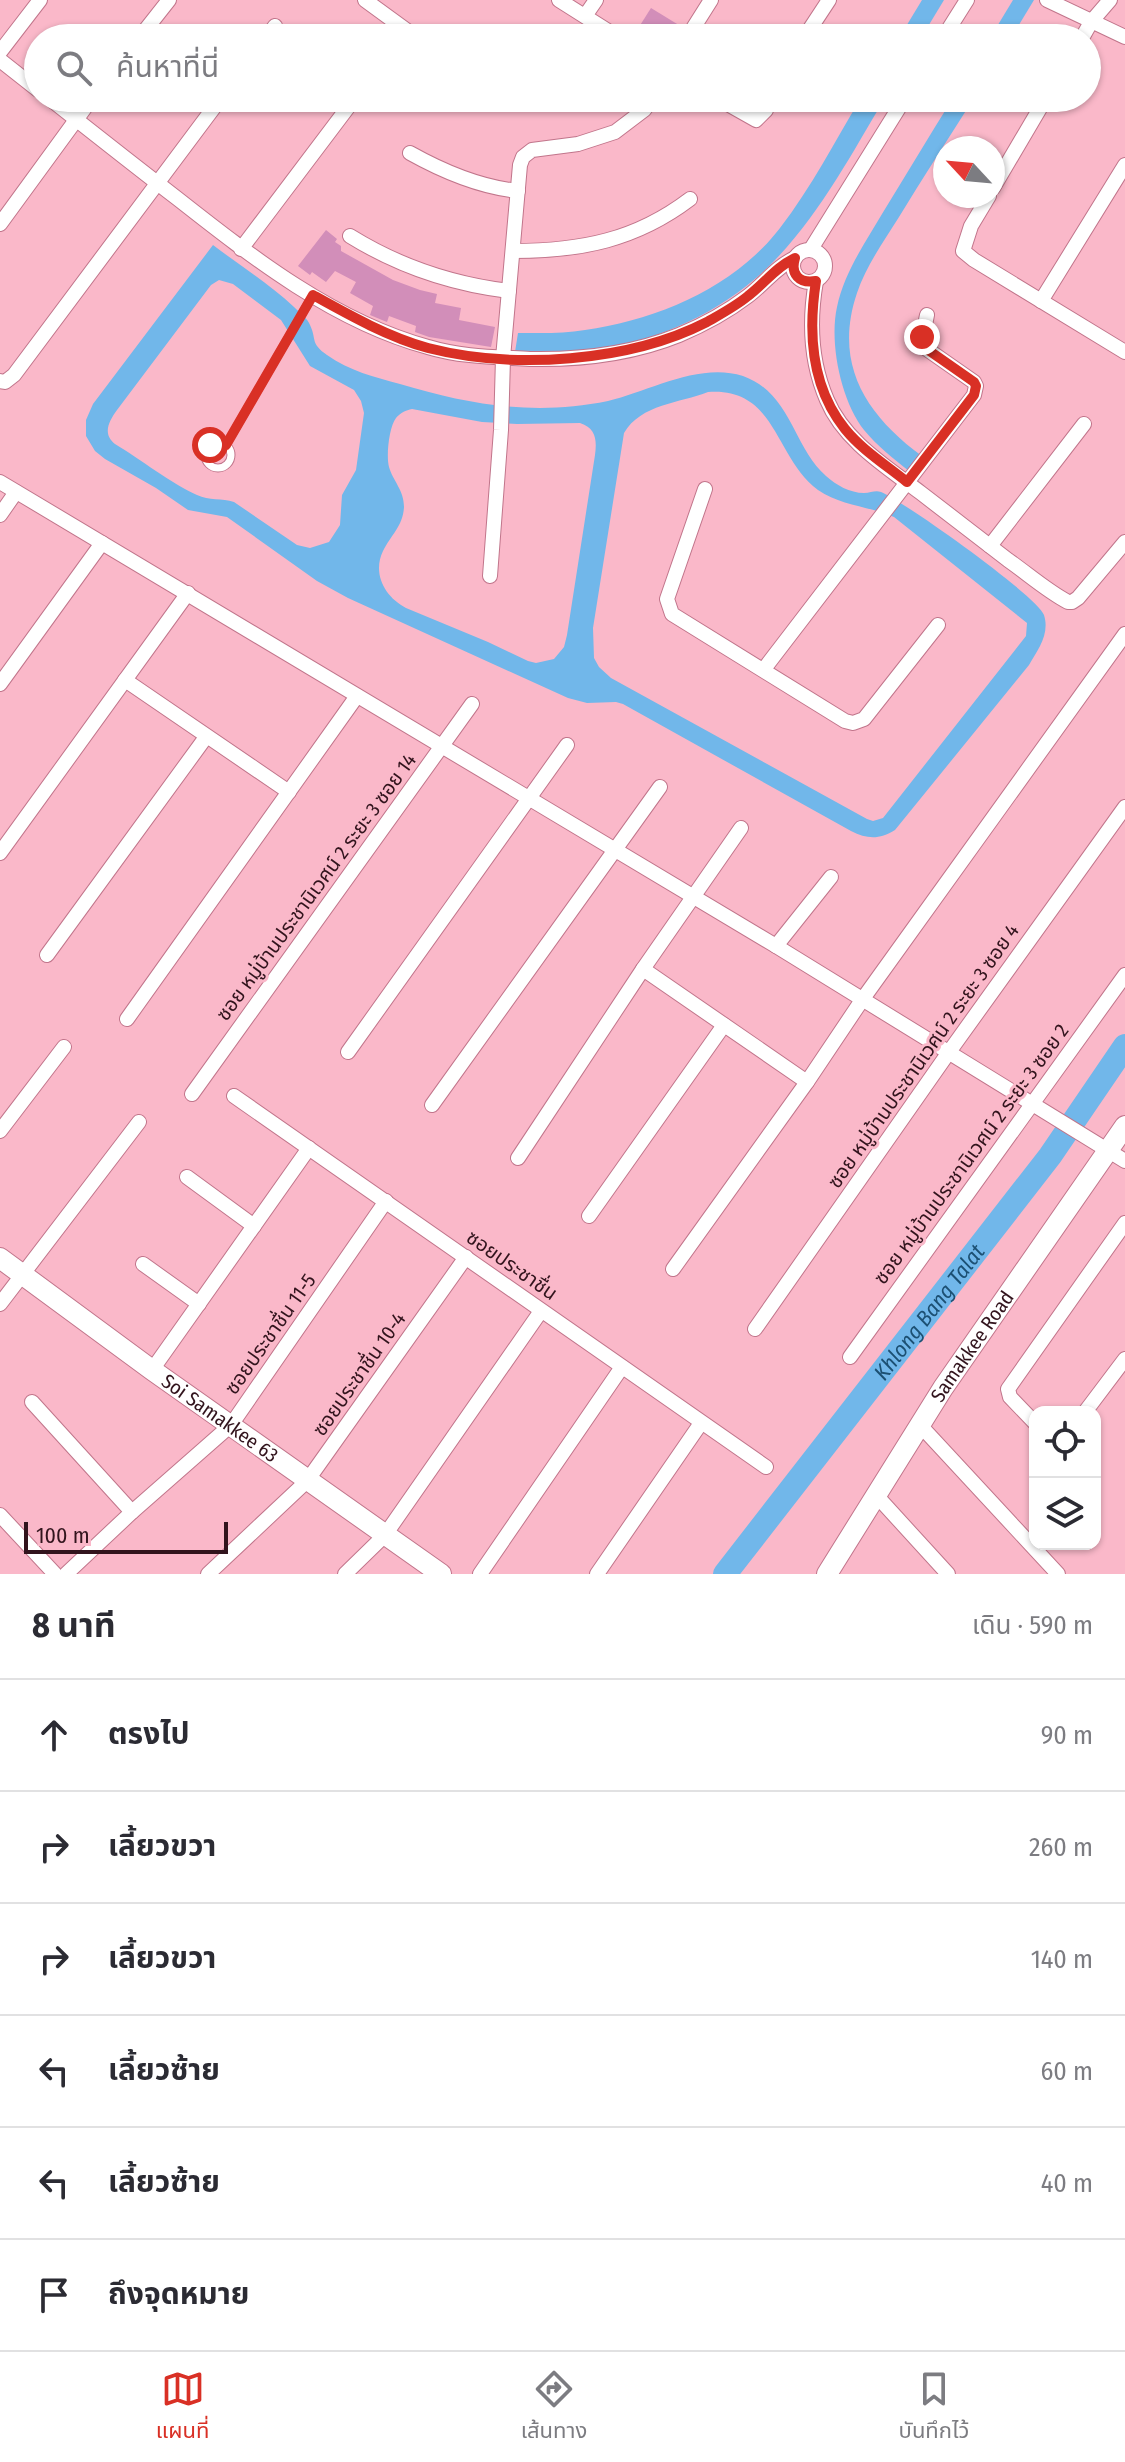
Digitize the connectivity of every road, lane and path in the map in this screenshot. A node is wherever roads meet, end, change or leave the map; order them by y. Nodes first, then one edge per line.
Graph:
1 (40, 0) edge
2 (169, 0) edge
3 (365, 0) edge
4 (559, 0) edge
5 (596, 0) edge
6 (711, 0) edge
7 (829, 0) edge
8 (967, 0) edge
9 (1047, 0) edge
10 (1110, 0) edge
11 (585, 16) junction
12 (1091, 22) junction
13 (150, 24) edge
14 (394, 24) edge
15 (597, 24) edge
16 (696, 24) edge
17 (813, 24) edge
18 (952, 24) edge
19 (1096, 24) edge
20 (1101, 26) edge
21 (1125, 37) edge
22 (0, 52) edge
23 (0, 60) edge
24 (24, 79) edge
25 (67, 112) edge
26 (81, 112) edge
27 (211, 112) edge
28 (344, 112) edge
29 (641, 112) edge
30 (742, 112) edge
31 (764, 112) edge
32 (896, 112) edge
33 (1038, 112) edge
34 (76, 119) junction
35 (410, 153) dead end
36 (1125, 165) edge
37 (1005, 168) edge
38 (158, 183) junction
39 (518, 191) junction
40 (690, 199) dead end
41 (982, 208) edge
42 (0, 224) edge
43 (350, 236) dead end
44 (241, 249) junction
45 (811, 249) junction
46 (513, 251) junction
47 (795, 258) junction
48 (816, 281) junction
49 (509, 291) junction
50 (313, 295) junction
51 (1041, 301) junction
52 (927, 315) dead end
53 (1125, 352) edge
54 (503, 358) junction
55 (0, 381) edge
56 (1084, 424) dead end
57 (226, 445) dead end
58 (0, 482) edge
59 (907, 482) junction
60 (705, 489) dead end
61 (16, 492) junction
62 (0, 515) edge
63 (1125, 542) edge
64 (102, 543) junction
65 (990, 546) junction
66 (490, 576) dead end
67 (188, 593) junction
68 (938, 625) dead end
69 (1125, 634) edge
70 (764, 669) junction
71 (125, 680) junction
72 (0, 684) edge
73 (357, 696) junction
74 (472, 704) dead end
75 (206, 737) junction
76 (567, 745) dead end
77 (442, 746) junction
78 (660, 787) dead end
79 (289, 792) junction
80 (529, 798) junction
81 (1125, 807) edge
82 (741, 828) dead end
83 (615, 850) junction
84 (0, 853) edge
85 (831, 877) dead end
86 (693, 898) junction
87 (776, 946) junction
88 (47, 955) dead end
89 (643, 969) junction
90 (1125, 975) edge
91 (862, 1000) junction
92 (127, 1019) dead end
93 (724, 1025) junction
94 (64, 1047) dead end
95 (348, 1052) dead end
96 (949, 1052) junction
97 (807, 1082) junction
98 (192, 1094) dead end
99 (234, 1096) dead end
100 (1032, 1104) junction
101 (432, 1105) dead end
102 (139, 1122) dead end
103 (1125, 1126) edge
104 (0, 1131) edge
105 (309, 1148) junction
106 (1117, 1155) edge
107 (518, 1158) dead end
108 (187, 1177) dead end
109 (386, 1201) junction
110 (589, 1216) dead end
111 (1125, 1223) edge
112 (254, 1226) junction
113 (466, 1257) junction
114 (0, 1258) edge
115 (143, 1264) dead end
116 (673, 1269) dead end
117 (21, 1274) junction
118 (0, 1304) edge
119 (199, 1304) junction
120 (541, 1311) junction
121 (755, 1329) dead end
122 (850, 1357) dead end
123 (1125, 1359) edge
124 (622, 1367) junction
125 (152, 1370) junction
126 (32, 1402) dead end
127 (1090, 1406) edge
128 (1029, 1417) edge
129 (701, 1423) junction
130 (919, 1424) junction
131 (231, 1425) junction
132 (766, 1467) dead end
133 (307, 1481) junction
134 (875, 1494) junction
135 (132, 1512) junction
136 (0, 1515) edge
137 (385, 1535) junction
138 (833, 1571) edge
139 (600, 1573) edge
140 (55, 1574) edge
141 (66, 1574) edge
142 (208, 1574) edge
143 (345, 1574) edge
144 (441, 1574) edge
145 (480, 1574) edge
146 (948, 1574) edge
147 (1058, 1574) edge

1 - 22 street
2 - 13 street
3 - 14 street
4 - 11 street
5 - 11 street
6 - 16 street
7 - 17 street
8 - 18 street
9 - 12 street
10 - 12 street
11 - 15 street
12 - 19 street
20 - 21 street
23 - 24 street
25 - 34 street
26 - 34 street
27 - 38 street
28 - 44 street
29 - 39 street
30 - 31 street
32 - 45 street
33 - 37 street
34 - 38 street
34 - 42 street
35 - 39 street
36 - 51 street
38 - 44 street
38 - 55 street
39 - 46 street
40 - 46 street
41 - 51 street
43 - 49 street
44 - 50 street
45 - 47 street
45 - 48 street
46 - 49 street
47 - 48 street
47 - 54 street
48 - 59 street
49 - 54 street
50 - 54 street
50 - 57 lane
51 - 53 street
52 - 59 street
54 - 66 street
56 - 65 street
58 - 61 street
59 - 65 street
59 - 70 street
60 - 70 street
61 - 62 street
61 - 64 street
63 - 65 street
64 - 67 street
64 - 72 street
67 - 71 street
67 - 73 street
68 - 70 street
69 - 91 street
71 - 75 street
71 - 84 street
73 - 77 street
73 - 79 street
74 - 77 street, ซอย หมู่บ้านประชานิเวศน์ 2 ระยะ 3 ซอย 14
75 - 79 street
75 - 88 street
76 - 80 street
77 - 80 street
77 - 98 street, ซอย หมู่บ้านประชานิเวศน์ 2 ระยะ 3 ซอย 14
78 - 83 street
79 - 92 street
80 - 83 street
80 - 95 street
81 - 96 street, ซอย หมู่บ้านประชานิเวศน์ 2 ระยะ 3 ซอย 4
82 - 86 street
83 - 86 street
83 - 101 street
85 - 87 street
86 - 87 street
86 - 89 street
87 - 91 street
89 - 93 street
89 - 107 street
90 - 100 street, ซอย หมู่บ้านประชานิเวศน์ 2 ระยะ 3 ซอย 2
91 - 96 street
91 - 97 street
93 - 97 street
93 - 110 street
94 - 104 street
96 - 100 street
96 - 121 street, ซอย หมู่บ้านประชานิเวศน์ 2 ระยะ 3 ซอย 4
97 - 116 street
99 - 105 street, ซอยประชาชื่น
100 - 106 street
100 - 122 street, ซอย หมู่บ้านประชานิเวศน์ 2 ระยะ 3 ซอย 2
102 - 117 street
103 - 106 street, Samakkee Road
105 - 109 street, ซอยประชาชื่น
105 - 112 street
106 - 130 street, Samakkee Road
108 - 112 street
109 - 113 street, ซอยประชาชื่น
109 - 131 street, ซอยประชาชื่น 11-5
111 - 128 street
112 - 119 street
113 - 120 street, ซอยประชาชื่น
113 - 133 street, ซอยประชาชื่น 10-4
114 - 117 street, Soi Samakkee 63
115 - 119 street
117 - 118 street
117 - 125 street, Soi Samakkee 63
119 - 125 street
120 - 124 street, ซอยประชาชื่น
120 - 137 street
123 - 127 street
124 - 129 street, ซอยประชาชื่น
124 - 145 street
125 - 131 street, Soi Samakkee 63
126 - 135 street
129 - 132 street, ซอยประชาชื่น
129 - 139 street
130 - 134 street, Samakkee Road
130 - 147 street
131 - 133 street, Soi Samakkee 63
131 - 135 street, ซอยประชาชื่น 11-5
133 - 137 street, Soi Samakkee 63
133 - 142 street, ซอยประชาชื่น 10-4
134 - 138 street, Samakkee Road
134 - 146 street
135 - 141 street, ซอยประชาชื่น 11-5
136 - 140 street
137 - 143 street
137 - 144 street, Soi Samakkee 63

